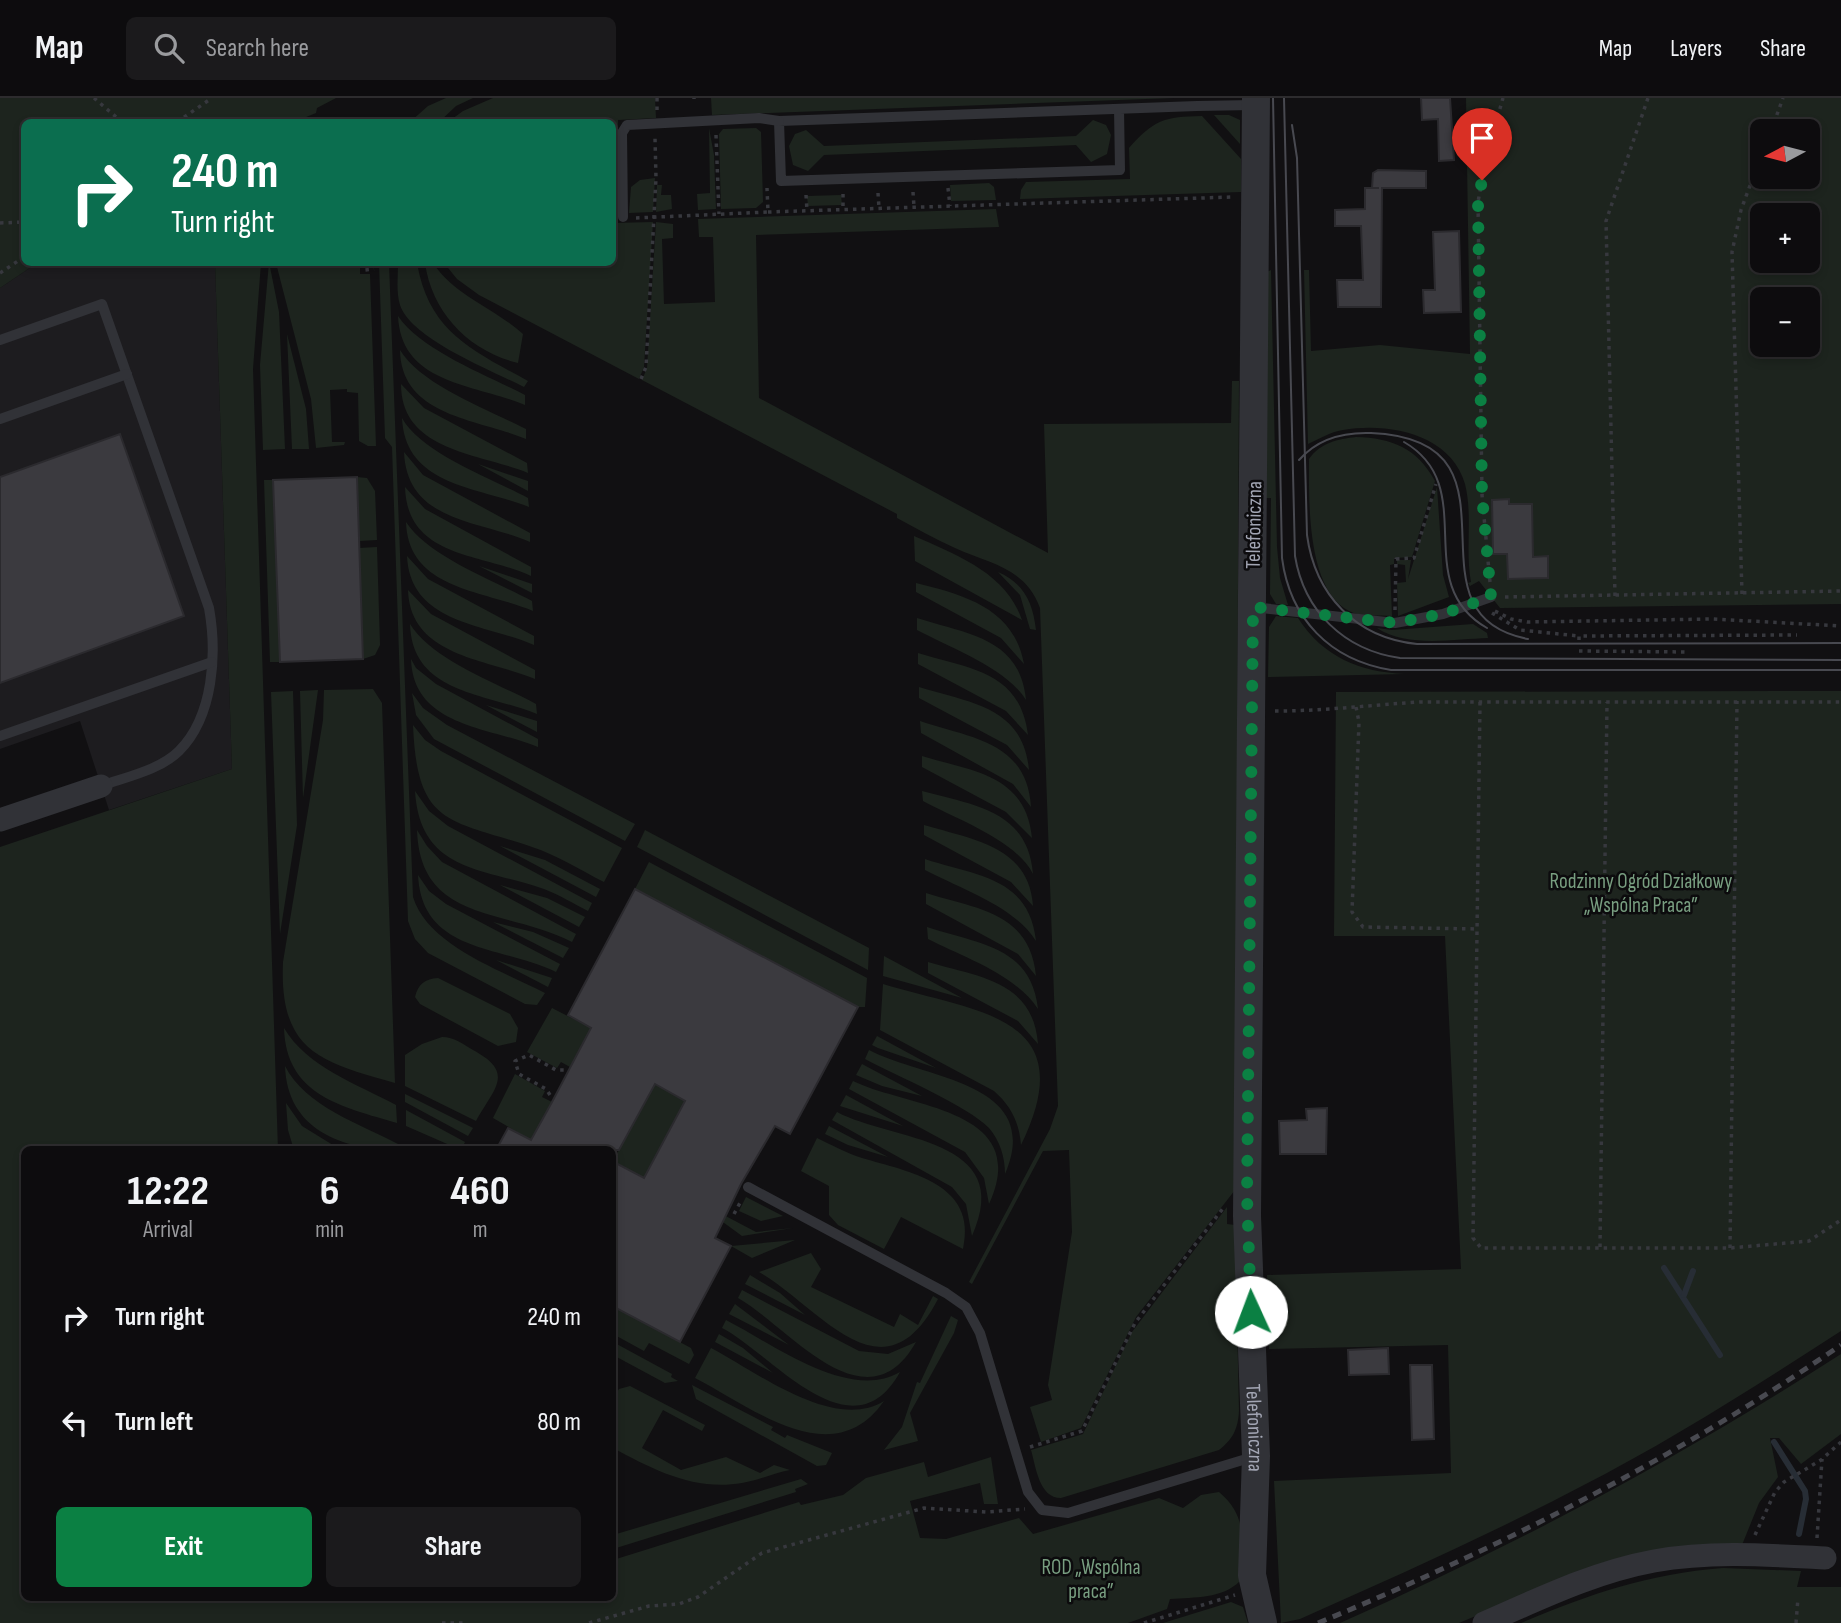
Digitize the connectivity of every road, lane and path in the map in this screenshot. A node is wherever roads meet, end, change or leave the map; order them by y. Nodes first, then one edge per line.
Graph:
1 (94, 98) edge
2 (212, 98) edge
3 (657, 98) edge
4 (1503, 98) edge
5 (1648, 98) edge
6 (1783, 98) edge
7 (1256, 102) edge
8 (1119, 109) junction
9 (118, 119) edge
10 (181, 119) edge
11 (712, 119) junction
12 (1775, 119) edge
13 (779, 121) junction
14 (657, 122) junction
15 (767, 183) dead end
16 (1750, 186) edge
17 (947, 188) dead end
18 (913, 189) dead end
19 (878, 190) dead end
20 (843, 192) dead end
21 (806, 193) dead end
22 (1245, 197) dead end
23 (950, 206) junction
24 (914, 207) junction
25 (879, 208) junction
26 (843, 210) junction
27 (807, 211) junction
28 (768, 212) junction
29 (719, 214) junction
30 (623, 216) joint
31 (654, 217) junction
32 (21, 222) edge
33 (0, 223) edge
34 (21, 259) edge
35 (365, 266) edge
36 (374, 269) dead end
37 (0, 273) edge
38 (0, 340) edge
39 (127, 374) junction
40 (641, 379) dead end
41 (0, 419) edge
42 (1436, 484) dead end
43 (1841, 591) edge
44 (1742, 594) junction
45 (1615, 596) junction
46 (1487, 599) junction
47 (1253, 607) junction
48 (1395, 623) junction
49 (1841, 626) edge
50 (1797, 635) dead end
51 (1579, 652) dead end
52 (1688, 652) dead end
53 (212, 662) junction
54 (1737, 701) junction
55 (1480, 702) junction
56 (1607, 702) junction
57 (1841, 702) edge
58 (1356, 707) junction
59 (1252, 711) junction
60 (0, 736) edge
61 (101, 786) joint
62 (0, 820) edge
63 (1478, 929) junction
64 (564, 1070) dead end
65 (550, 1095) dead end
66 (748, 1187) dead end
67 (1247, 1196) junction
68 (739, 1204) dead end
69 (734, 1214) dead end
70 (1841, 1220) edge
71 (1600, 1247) junction
72 (1730, 1248) junction
73 (1841, 1443) edge
74 (1014, 1450) junction
75 (1256, 1456) junction
76 (1822, 1459) junction
77 (1038, 1507) junction
78 (1748, 1554) junction
79 (1826, 1558) edge
80 (1254, 1592) junction
81 (1798, 1598) dead end
82 (442, 1623) edge
83 (464, 1623) edge
84 (589, 1623) edge
85 (1144, 1623) edge
86 (1263, 1623) edge
87 (1484, 1623) edge
88 (1796, 1623) edge

1 - 9 path
2 - 10 path
3 - 14 path
4 - 46 path
5 - 45 path
6 - 12 path
7 - 8 lane
7 - 47 street, Telefoniczna
8 - 13 lane
8 - 13 lane
11 - 13 lane
11 - 14 lane
11 - 29 path
14 - 30 lane
14 - 31 path
15 - 28 path
16 - 44 path
17 - 23 path
18 - 24 path
19 - 25 path
20 - 26 path
21 - 27 path
22 - 23 path
23 - 24 path
24 - 25 path
25 - 26 path
26 - 27 path
27 - 28 path
28 - 29 path
29 - 31 path
30 - 31 path
31 - 40 path
32 - 33 path
34 - 37 path
35 - 36 path
38 - 39 lane
39 - 41 lane
39 - 53 lane
42 - 48 path
43 - 44 path
44 - 45 path
45 - 46 path
46 - 48 lane
46 - 49 path
46 - 50 path
47 - 48 lane
47 - 59 street, Telefoniczna
51 - 52 path
53 - 60 lane
53 - 61 lane
54 - 56 path
54 - 57 path
54 - 72 path
55 - 56 path
55 - 58 path
55 - 63 path
56 - 71 path
58 - 59 path
58 - 63 path
59 - 67 street, Telefoniczna
61 - 62 street
63 - 71 path
64 - 65 path
66 - 74 lane
67 - 74 path
67 - 75 street, Telefoniczna
68 - 69 path
70 - 72 path
71 - 72 path
73 - 76 path
74 - 77 lane
75 - 77 lane
75 - 80 street, Telefoniczna
76 - 78 path
76 - 79 path
77 - 84 path
78 - 79 street
78 - 87 street
80 - 85 path
80 - 86 street, Telefoniczna
81 - 88 path
82 - 83 path

